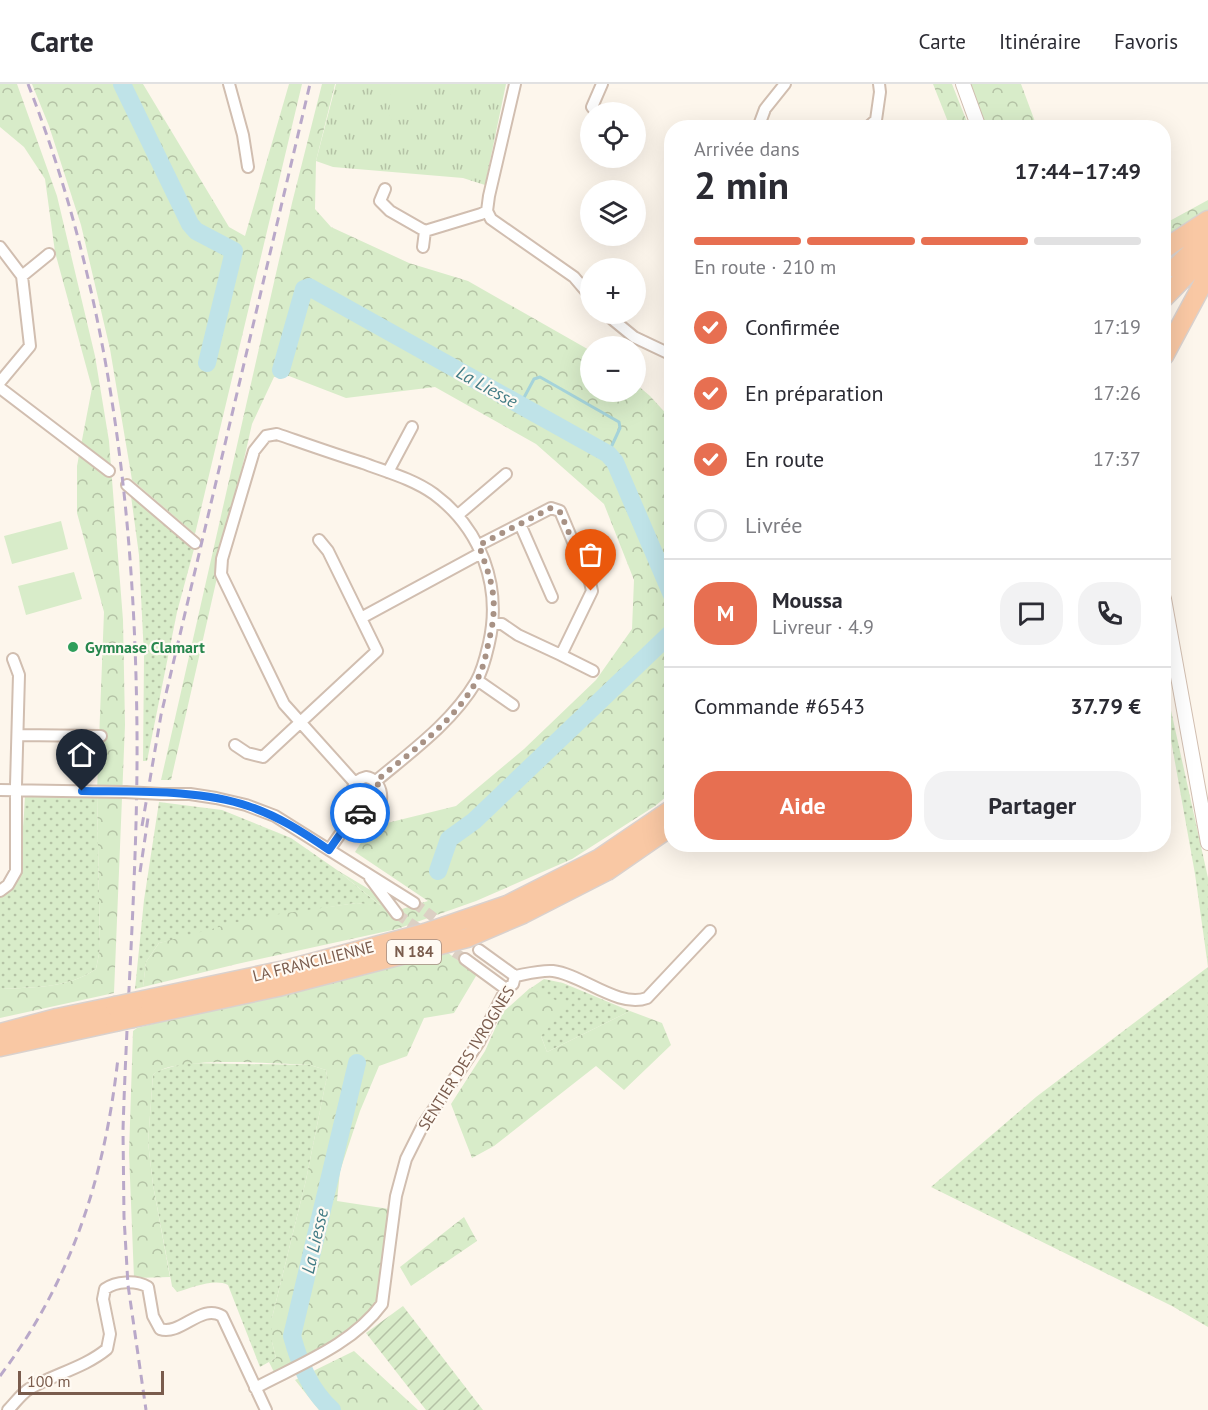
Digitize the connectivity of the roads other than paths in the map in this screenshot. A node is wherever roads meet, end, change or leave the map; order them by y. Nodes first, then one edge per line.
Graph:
1 (229, 84) edge
2 (515, 84) edge
3 (602, 84) edge
4 (785, 84) edge
5 (879, 84) edge
6 (963, 84) edge
7 (594, 102) edge
8 (761, 120) edge
9 (876, 120) edge
10 (976, 120) edge
11 (248, 167) dead end
12 (385, 189) dead end
13 (487, 211) junction
14 (1208, 220) edge
15 (425, 231) junction
16 (1208, 236) edge
17 (1171, 244) edge
18 (0, 247) edge
19 (423, 247) dead end
20 (1208, 253) edge
21 (49, 254) dead end
22 (1171, 273) edge
23 (1208, 274) edge
24 (22, 276) junction
25 (580, 284) edge
26 (1171, 291) edge
27 (618, 324) edge
28 (1171, 343) edge
29 (664, 351) edge
30 (0, 382) edge
31 (0, 388) edge
32 (412, 427) dead end
33 (109, 471) dead end
34 (388, 472) junction
35 (506, 474) dead end
36 (127, 485) dead end
37 (458, 515) junction
38 (520, 524) junction
39 (319, 540) dead end
40 (195, 543) dead end
41 (480, 549) junction
42 (552, 597) dead end
43 (361, 618) junction
44 (493, 624) junction
45 (1171, 633) edge
46 (561, 655) junction
47 (14, 659) dead end
48 (593, 671) dead end
49 (1171, 672) edge
50 (477, 680) junction
51 (513, 705) dead end
52 (1185, 719) junction
53 (299, 722) junction
54 (19, 735) junction
55 (101, 736) dead end
56 (235, 745) dead end
57 (376, 781) junction
58 (355, 783) junction
59 (0, 790) edge
60 (16, 790) junction
61 (357, 810) junction
62 (664, 814) edge
63 (664, 832) edge
64 (1208, 843) edge
65 (329, 850) junction
66 (366, 873) junction
67 (0, 891) edge
68 (414, 903) tunnel mouth
69 (397, 914) tunnel mouth
70 (710, 931) dead end
71 (479, 950) dead end
72 (465, 959) tunnel mouth
73 (515, 976) junction
74 (506, 989) junction
75 (134, 1010) junction
76 (115, 1014) junction
77 (0, 1033) edge
78 (0, 1047) edge
79 (255, 1388) junction
80 (8, 1410) edge
81 (266, 1410) edge

1 - 11 street
2 - 13 street
3 - 7 street
4 - 8 street
5 - 9 street
6 - 10 street
12 - 15 street
13 - 15 street
13 - 25 street
14 - 17 highway
15 - 19 street
16 - 22 highway
18 - 24 street
20 - 26 highway
21 - 24 street
23 - 28 highway
24 - 30 street
27 - 29 street
31 - 33 street
32 - 34 street
34 - 37 street
34 - 53 street
35 - 37 street
36 - 40 street
37 - 41 street
38 - 41 street
38 - 42 street
38 - 46 street
39 - 43 street
41 - 43 street
41 - 44 street
43 - 53 street
44 - 46 street
44 - 50 street
45 - 52 street
46 - 48 street
47 - 54 street
49 - 52 street
50 - 51 street
50 - 57 street
52 - 64 street
53 - 56 street
53 - 58 street
54 - 55 street
54 - 60 street
57 - 58 street
57 - 61 street
58 - 61 street
59 - 60 street
60 - 65 street, bridge
60 - 67 street
61 - 65 street
62 - 75 highway, LA FRANCILIENNE / N 184
63 - 75 highway, LA FRANCILIENNE / N 184
65 - 66 street
66 - 68 street
66 - 69 street
70 - 73 street
71 - 73 street
72 - 74 street
73 - 74 street, SENTIER DES IVROGNES
74 - 79 street, SENTIER DES IVROGNES
75 - 76 highway, LA FRANCILIENNE / N 184, bridge
76 - 77 highway, LA FRANCILIENNE / N 184
76 - 78 highway, LA FRANCILIENNE / N 184
79 - 80 street
79 - 81 street

